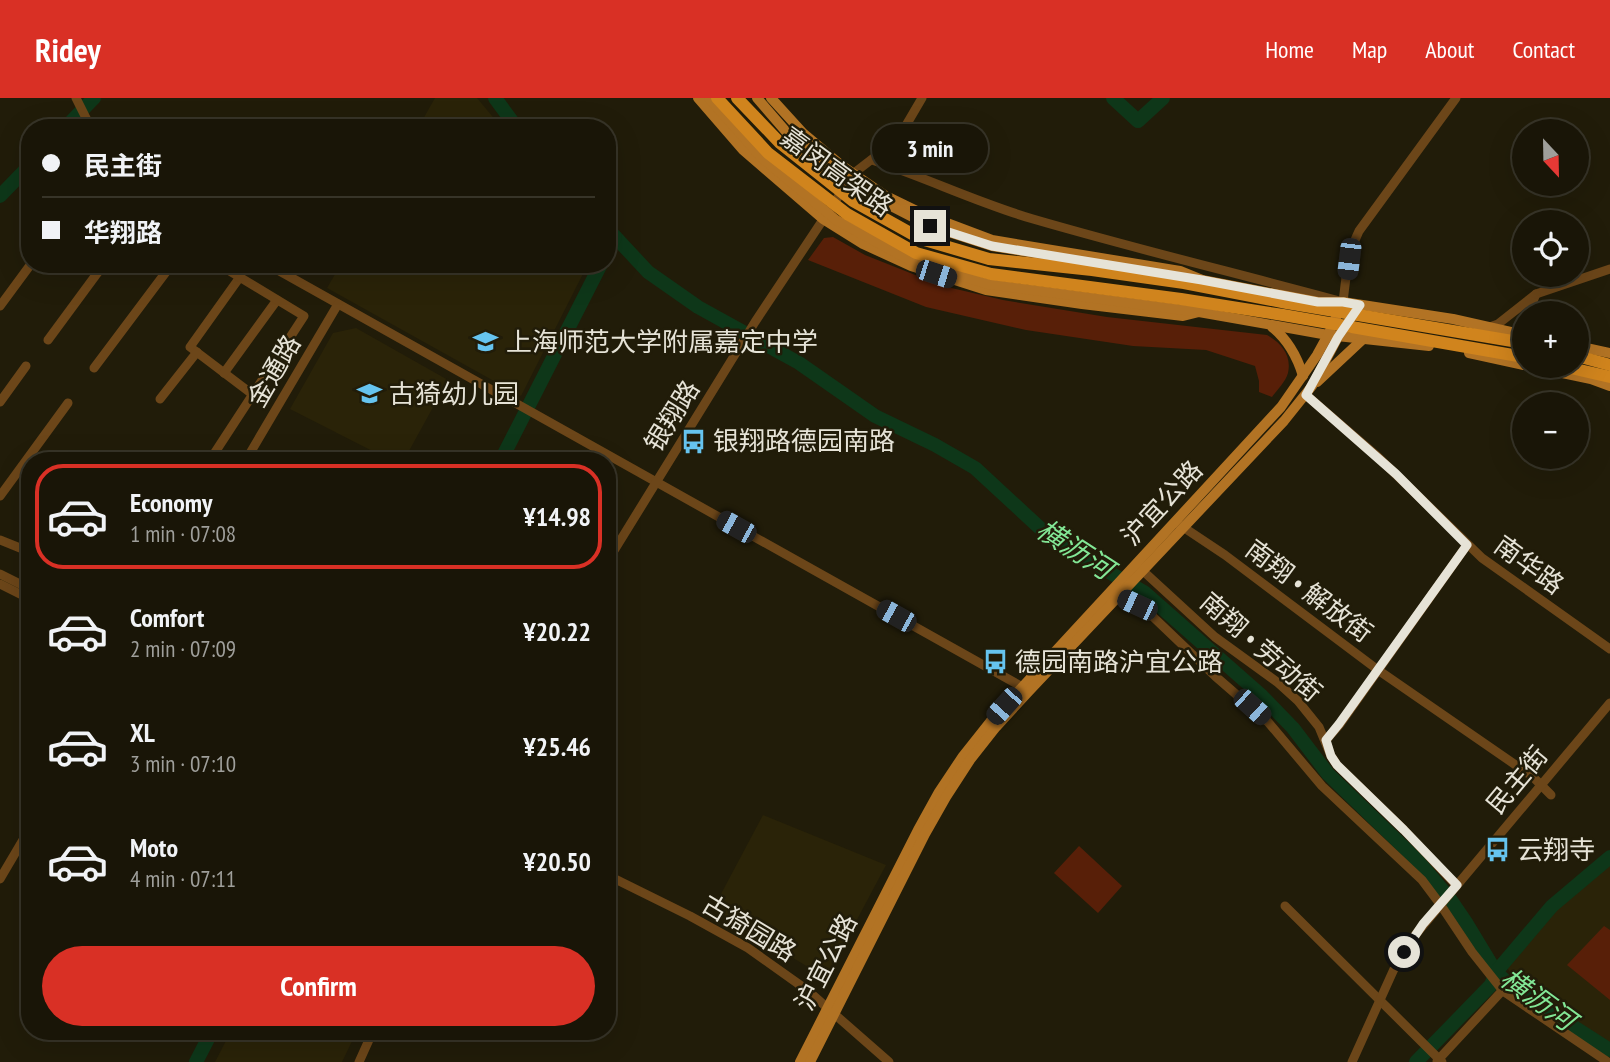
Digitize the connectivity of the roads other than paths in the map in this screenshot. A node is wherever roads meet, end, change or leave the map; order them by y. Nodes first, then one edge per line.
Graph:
1 (76, 98) edge
2 (698, 98) edge
3 (709, 98) edge
4 (717, 98) edge
5 (737, 98) edge
6 (757, 98) edge
7 (771, 98) edge
8 (922, 98) edge
9 (1456, 98) edge
10 (87, 119) edge
11 (873, 160) junction
12 (854, 173) junction
13 (823, 219) junction
14 (1610, 269) edge
15 (24, 273) edge
16 (97, 273) edge
17 (165, 273) edge
18 (233, 273) edge
19 (283, 273) edge
20 (240, 277) junction
21 (1202, 280) junction
22 (1536, 294) junction
23 (277, 300) junction
24 (1533, 301) edge
25 (1343, 302) junction
26 (338, 304) junction
27 (1360, 305) junction
28 (0, 306) edge
29 (1199, 312) junction
30 (1270, 325) junction
31 (1490, 327) junction
32 (1512, 332) edge
33 (1333, 336) junction
34 (1363, 339) junction
35 (48, 340) dead end
36 (1512, 341) edge
37 (1589, 349) edge
38 (197, 352) junction
39 (1610, 353) edge
40 (1512, 355) edge
41 (1589, 359) edge
42 (1512, 362) edge
43 (1610, 365) edge
44 (26, 366) dead end
45 (94, 369) dead end
46 (1589, 372) edge
47 (224, 373) junction
48 (1303, 376) junction
49 (1610, 377) edge
50 (1586, 378) edge
51 (1610, 386) edge
52 (1309, 390) junction
53 (252, 394) junction
54 (160, 398) dead end
55 (0, 402) edge
56 (68, 403) dead end
57 (32, 452) edge
58 (214, 452) edge
59 (251, 452) edge
60 (602, 452) edge
61 (616, 460) edge
62 (21, 467) edge
63 (656, 482) junction
64 (0, 496) edge
65 (1179, 524) junction
66 (0, 540) edge
67 (1467, 545) junction
68 (616, 547) edge
69 (21, 548) edge
70 (1136, 572) junction
71 (0, 575) edge
72 (0, 584) edge
73 (21, 585) edge
74 (1117, 591) junction
75 (21, 594) edge
76 (1610, 649) edge
77 (1378, 670) junction
78 (1026, 689) junction
79 (1610, 703) edge
80 (1326, 740) junction
81 (1541, 785) junction
82 (1551, 795) dead end
83 (21, 843) edge
84 (0, 879) edge
85 (616, 880) edge
86 (1457, 885) junction
87 (1440, 904) junction
88 (1285, 906) dead end
89 (1514, 978) dead end
90 (1502, 987) junction
91 (1380, 1000) junction
92 (831, 1011) junction
93 (369, 1040) edge
94 (1435, 1056) edge
95 (359, 1062) edge
96 (800, 1062) edge
97 (810, 1062) edge
98 (889, 1062) edge
99 (1352, 1062) edge
100 (1608, 1062) edge

1 - 10 street
2 - 13 main road
3 - 29 main road, bridge
4 - 40 highway, 嘉闵高架路, bridge
5 - 36 highway, 嘉闵高架路, bridge
6 - 21 main road, bridge
7 - 12 main road
8 - 11 street, 银翔路
9 - 25 street
11 - 12 street, 银翔路
11 - 25 street
12 - 13 street, 银翔路
12 - 21 main road
13 - 29 main road
13 - 63 street, 银翔路
14 - 22 street
15 - 28 street
16 - 35 street
17 - 45 street
18 - 20 street
19 - 26 street
20 - 23 street
20 - 38 street
21 - 25 main road
22 - 24 street
22 - 31 street
23 - 47 street
23 - 53 street
25 - 27 main road
25 - 33 main road, 沪宜公路
26 - 59 street, 金通路
26 - 60 street
27 - 31 main road
27 - 33 main road
29 - 30 main road
30 - 33 main road
30 - 48 main road
31 - 32 main road
33 - 34 main road
33 - 48 main road, 沪宜公路
33 - 52 main road, 沪宜公路
34 - 42 main road
34 - 52 main road
37 - 39 main road
38 - 47 street
38 - 54 street
41 - 43 highway
44 - 55 street
46 - 49 highway
47 - 53 street
48 - 65 main road, 沪宜公路
50 - 51 main road
52 - 65 main road, 沪宜公路
52 - 67 street, 南华路
53 - 58 street
56 - 57 street
61 - 63 street
62 - 64 street
63 - 68 street, 银翔路
63 - 78 street
65 - 70 main road, 沪宜公路
65 - 77 street, 南翔 • 解放街
66 - 69 street
67 - 76 street, 南华路
67 - 77 street
70 - 74 main road, 沪宜公路
70 - 80 street, 南翔 • 劳动街
71 - 73 street
72 - 75 street
74 - 78 main road, 沪宜公路
74 - 87 street
77 - 80 street
77 - 81 street, 南翔 • 解放街
78 - 92 main road, 沪宜公路
79 - 81 street, 民主街
80 - 86 street, 南翔 • 劳动街
81 - 82 street, 南翔 • 解放街
81 - 86 street, 民主街
83 - 84 street
85 - 92 street, 古猗园路
86 - 87 street, 民主街
87 - 90 street
87 - 91 street
88 - 91 street
89 - 90 street
90 - 94 street
90 - 100 street
91 - 94 street
91 - 99 street
92 - 96 main road, 沪宜公路
92 - 97 main road, 沪宜公路
92 - 98 street, 古猗园路
93 - 95 street

